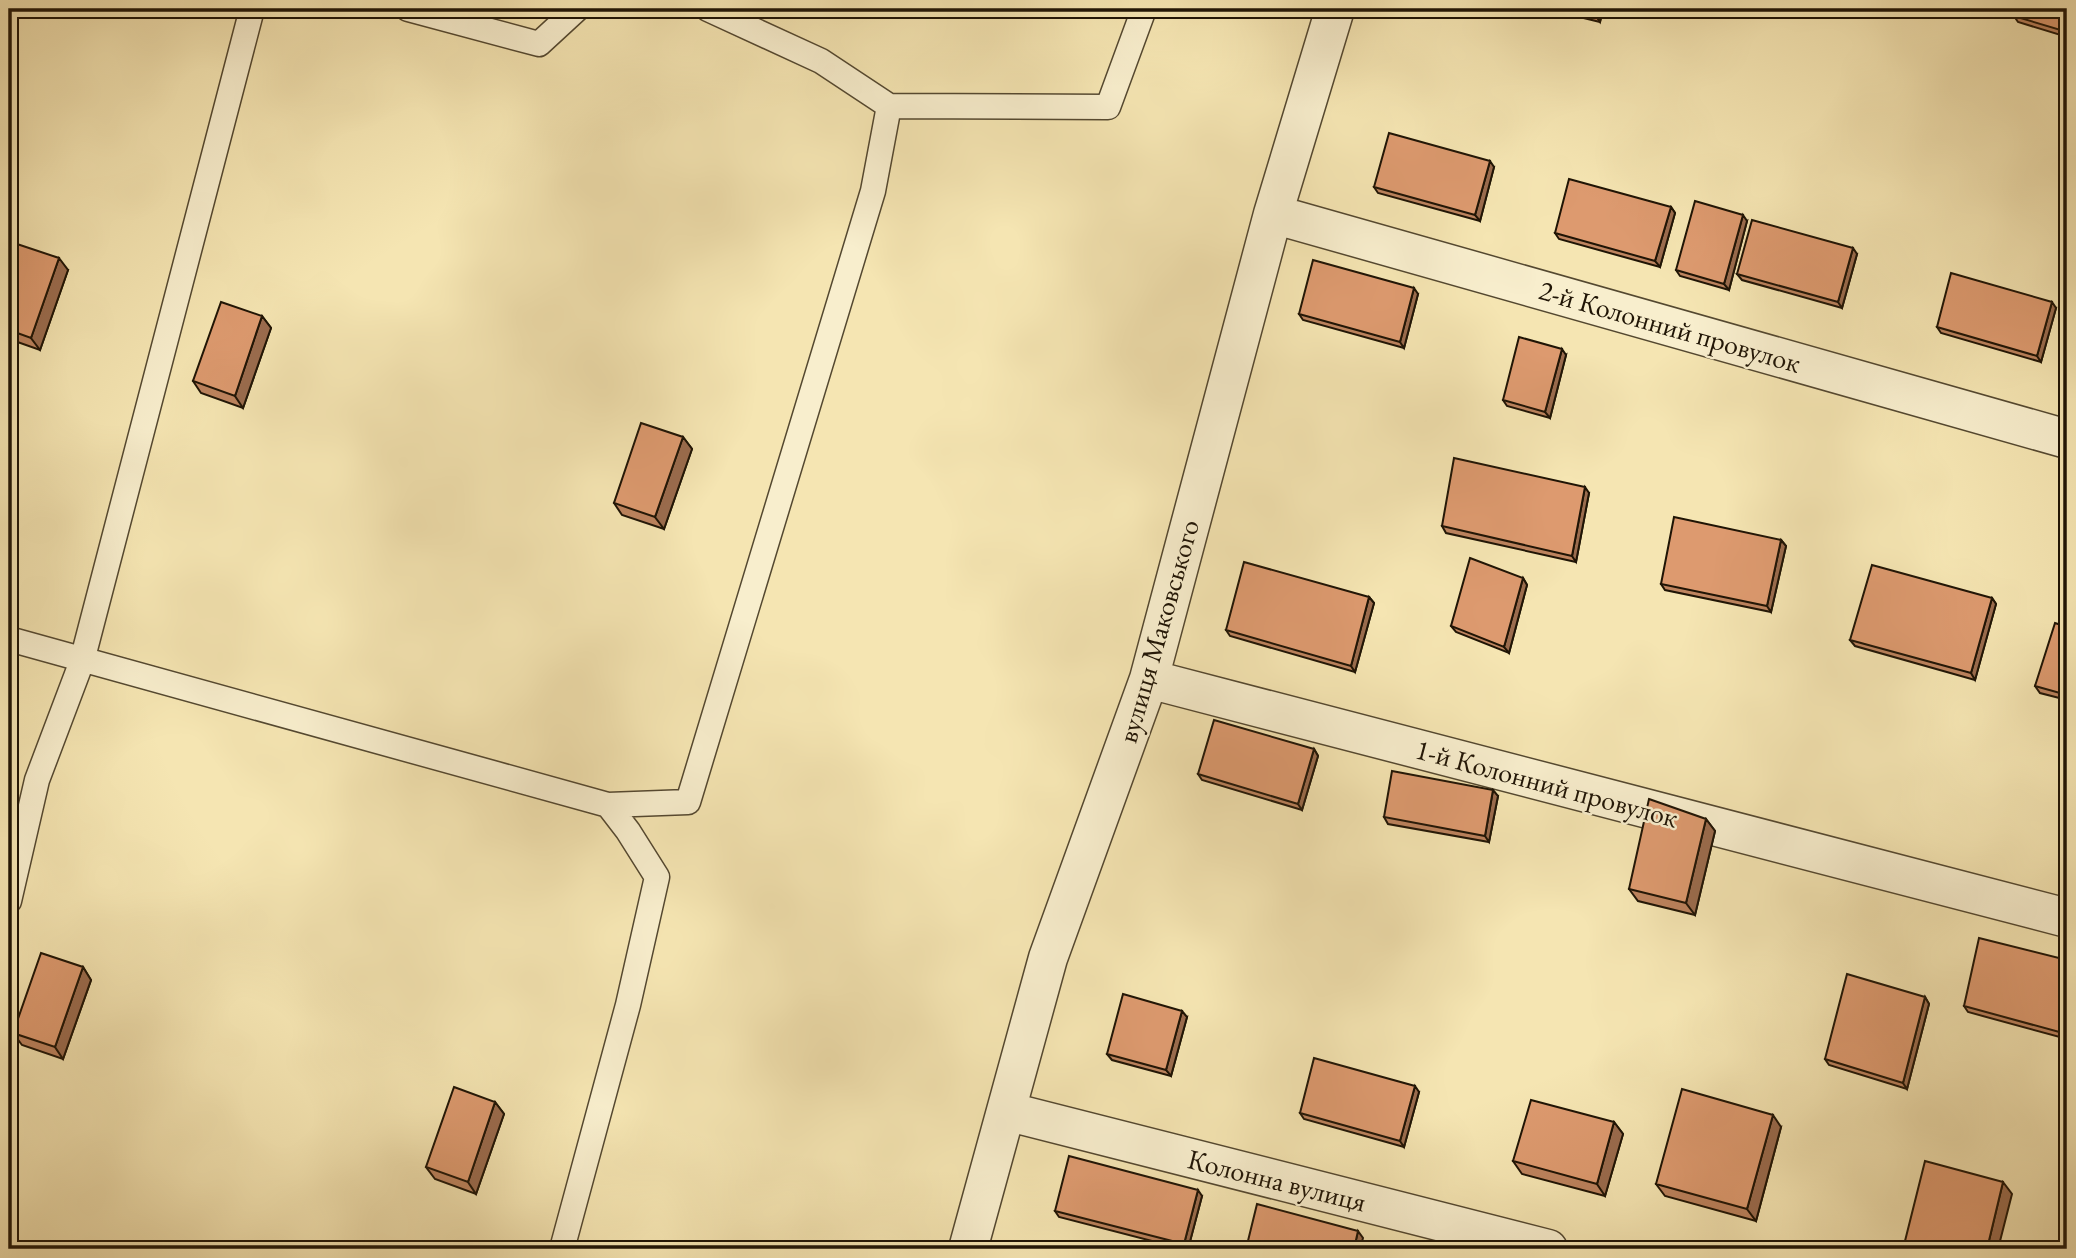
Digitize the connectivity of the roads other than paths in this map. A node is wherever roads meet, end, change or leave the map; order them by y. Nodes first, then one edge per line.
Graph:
1 (252, 9) edge
2 (408, 9) edge
3 (577, 9) edge
4 (708, 9) edge
5 (1144, 9) edge
6 (1335, 9) edge
7 (889, 106) junction
8 (1273, 214) junction
9 (2067, 439) edge
10 (9, 639) edge
11 (82, 661) junction
12 (1149, 679) junction
13 (608, 805) junction
14 (9, 901) edge
15 (2067, 918) edge
16 (1006, 1111) junction
17 (562, 1249) edge
18 (968, 1249) edge
19 (1548, 1249) edge

1 - 11 lane
2 - 3 lane
4 - 7 lane
5 - 7 lane
6 - 8 street, вулиця Маковського
7 - 13 lane
8 - 9 street, 2-й Колонний провулок
8 - 12 street, вулиця Маковського
10 - 11 lane
11 - 13 lane
11 - 14 lane
12 - 15 street, 1-й Колонний провулок
12 - 16 street, вулиця Маковського
13 - 17 lane
16 - 18 street, вулиця Маковського
16 - 19 street, Колонна вулиця

